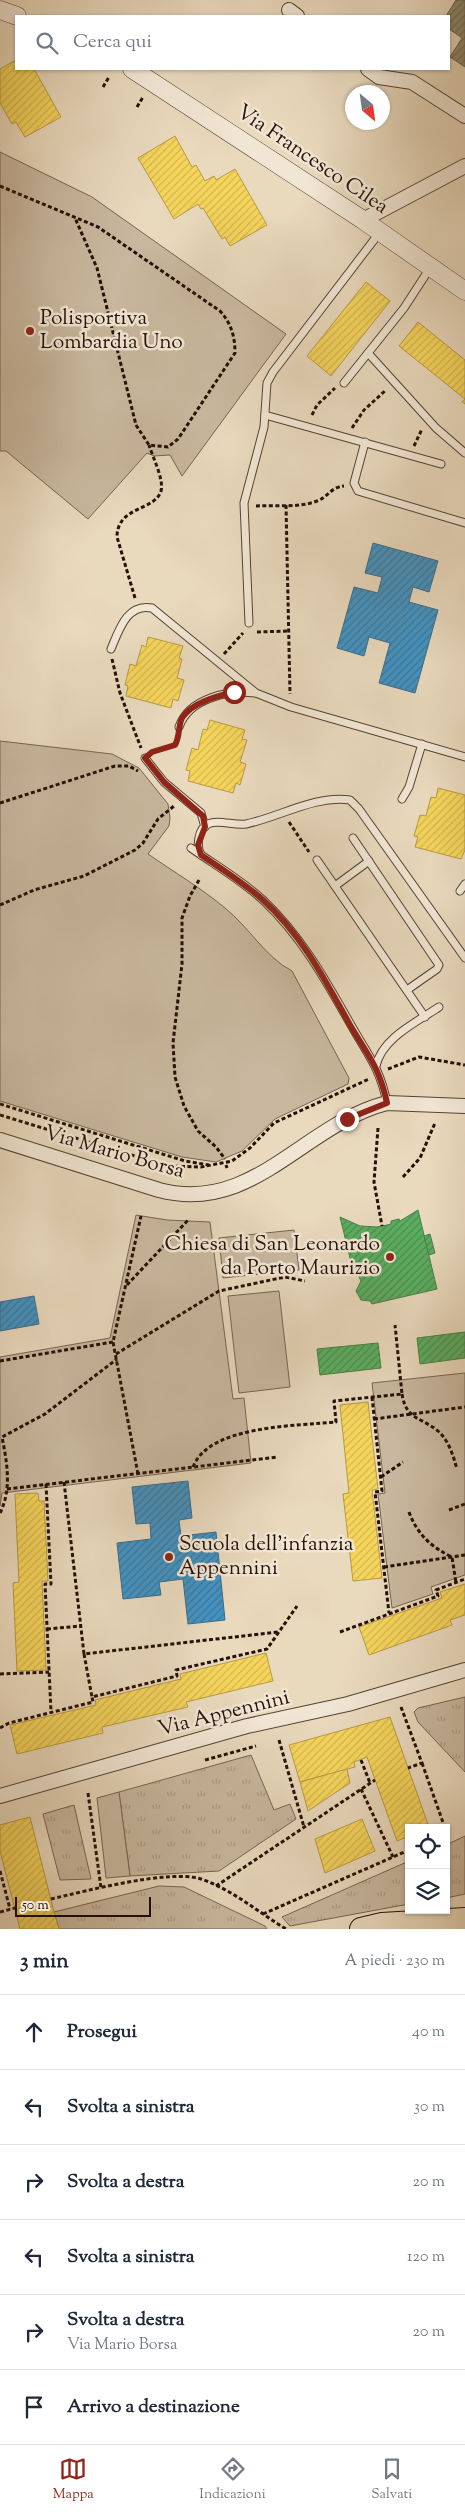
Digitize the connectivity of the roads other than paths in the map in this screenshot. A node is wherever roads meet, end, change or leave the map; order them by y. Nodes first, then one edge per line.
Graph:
1 (0, 10) edge
2 (15, 15) edge
3 (134, 70) edge
4 (369, 70) edge
5 (465, 116) edge
6 (465, 166) edge
7 (363, 220) junction
8 (380, 232) junction
9 (430, 268) junction
10 (465, 291) edge
11 (368, 353) junction
12 (344, 383) road end
13 (265, 415) junction
14 (365, 442) junction
15 (465, 453) edge
16 (441, 464) dead end
17 (465, 523) edge
18 (249, 623) dead end
19 (111, 649) road end
20 (256, 693) junction
21 (179, 727) road end
22 (422, 744) junction
23 (465, 757) edge
24 (145, 758) road end
25 (402, 799) dead end
26 (205, 827) junction
27 (353, 838) dead end
28 (191, 848) dead end
29 (201, 855) junction
30 (317, 860) road end
31 (369, 861) junction
32 (465, 884) edge
33 (334, 886) junction
34 (460, 891) dead end
35 (465, 958) edge
36 (407, 990) junction
37 (438, 1007) dead end
38 (425, 1016) junction
39 (376, 1066) junction
40 (387, 1103) junction
41 (465, 1106) edge
42 (0, 1140) edge
43 (463, 1670) edge
44 (0, 1796) edge
45 (451, 1923) edge
46 (361, 1929) edge

1 - 2 street
3 - 7 street, Via Francesco Cilea
4 - 5 street
6 - 7 street
7 - 8 street, Via Francesco Cilea
8 - 9 street, Via Francesco Cilea
8 - 13 lane
9 - 10 street, Via Francesco Cilea
9 - 11 lane
11 - 12 lane
11 - 15 lane
13 - 14 lane
13 - 18 lane
14 - 16 lane
14 - 17 lane
19 - 20 lane
20 - 21 lane
20 - 22 lane
22 - 23 lane
22 - 25 lane
24 - 26 lane
26 - 29 lane
26 - 35 lane
27 - 31 lane
28 - 29 lane
29 - 39 lane
30 - 33 lane
31 - 33 lane
31 - 36 lane
32 - 34 lane
33 - 36 lane
36 - 38 lane
37 - 38 lane
38 - 39 lane
39 - 40 lane
40 - 41 street, Via Mario Borsa
40 - 42 street, Via Mario Borsa
43 - 44 street, Via Appennini
45 - 46 main road

